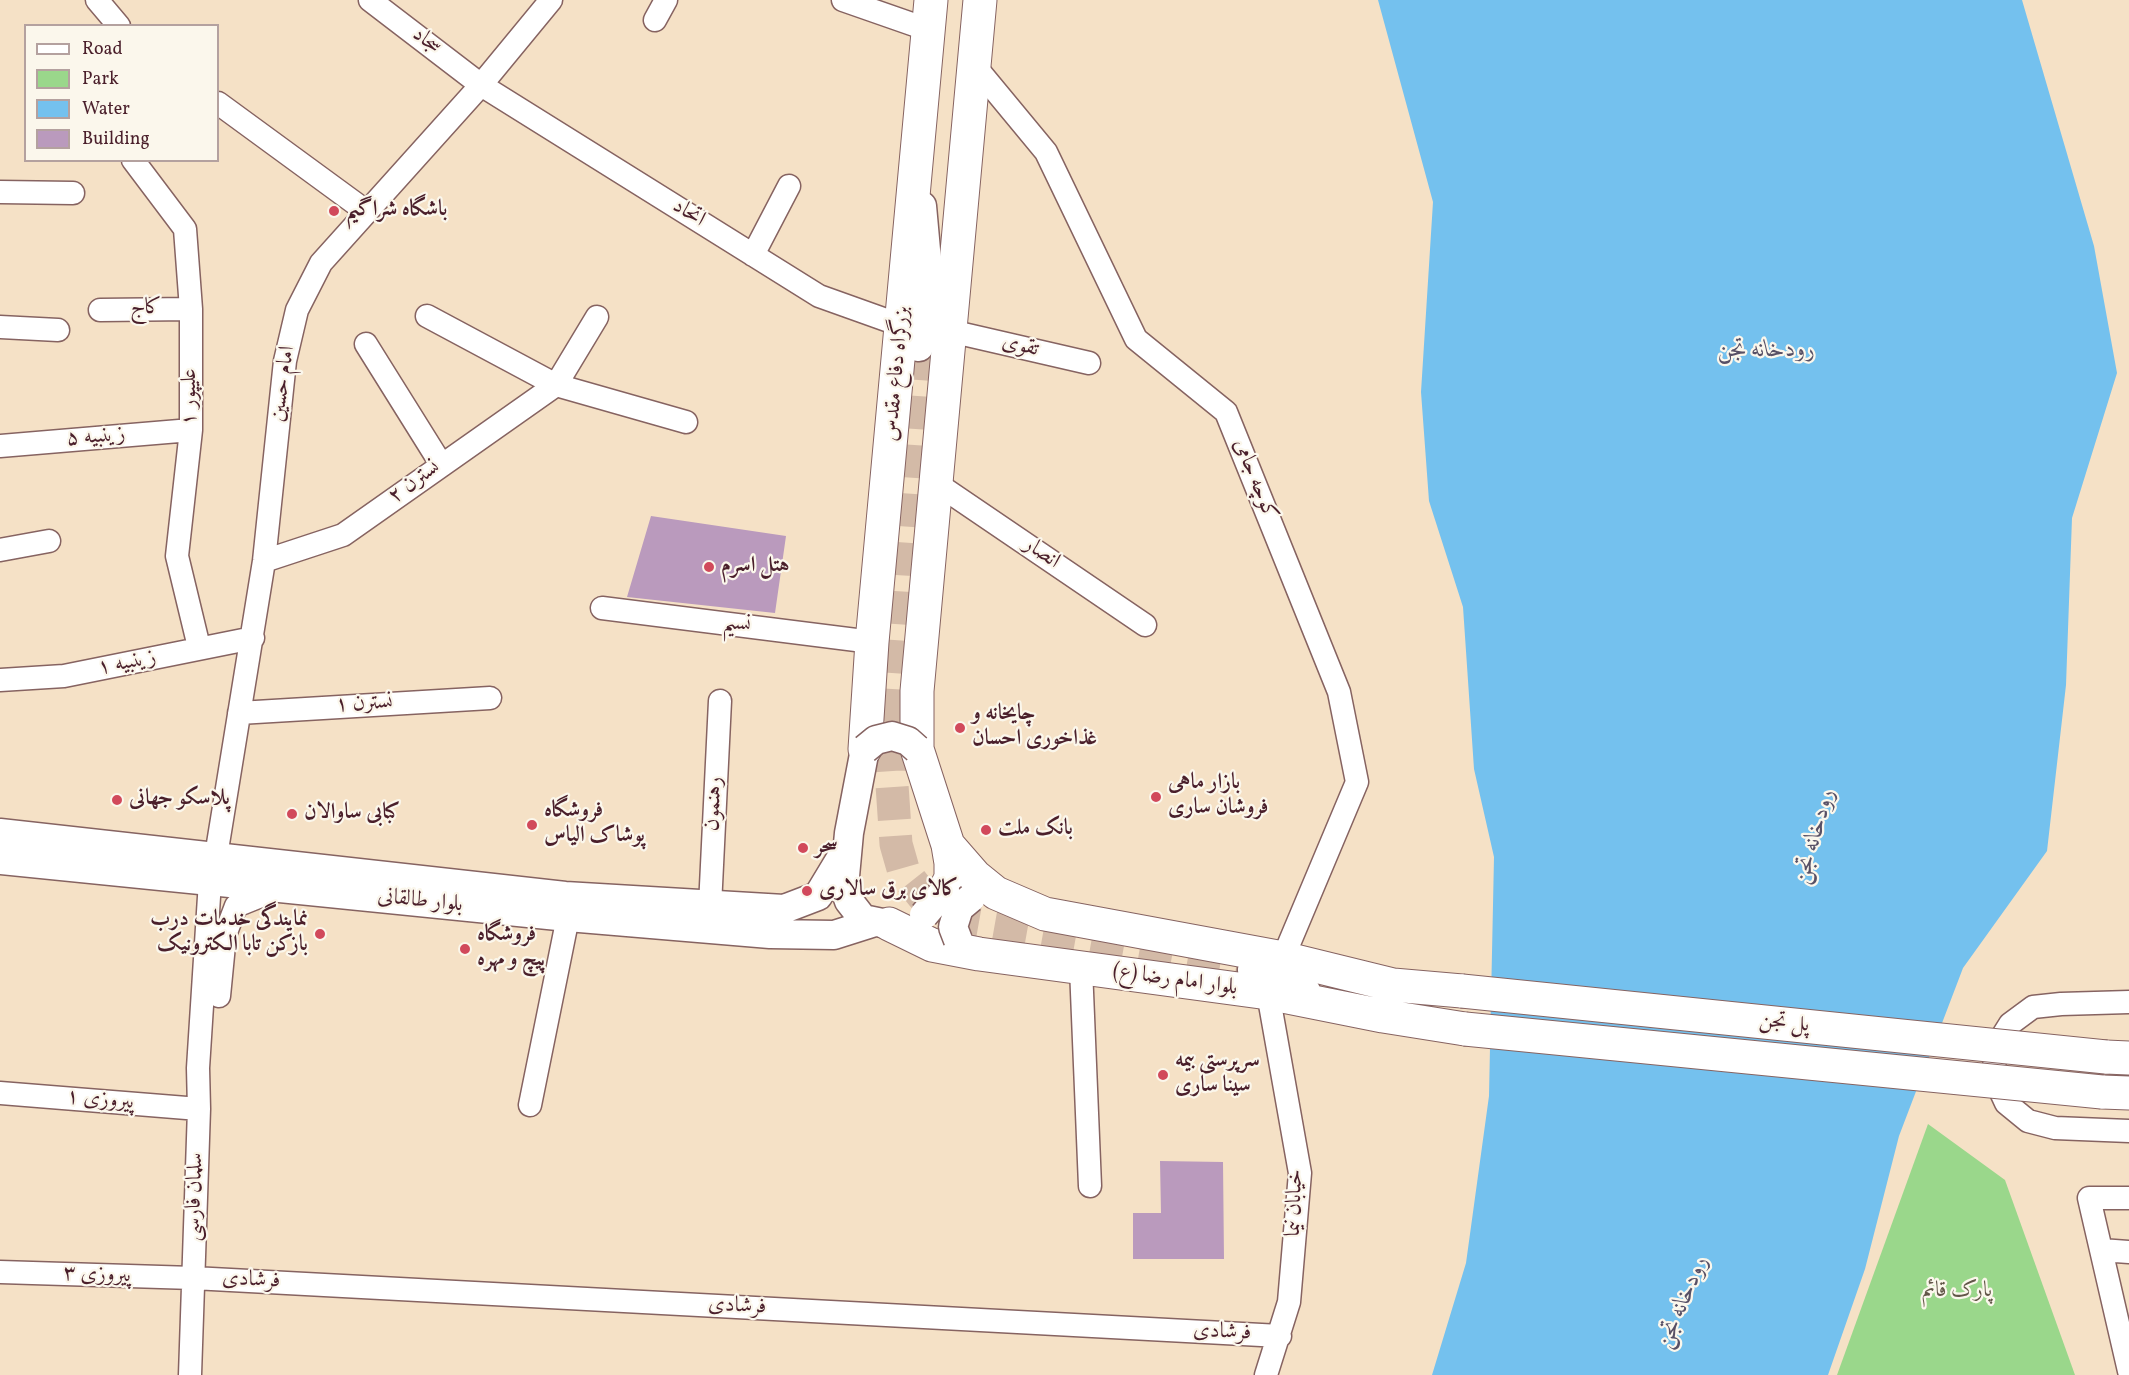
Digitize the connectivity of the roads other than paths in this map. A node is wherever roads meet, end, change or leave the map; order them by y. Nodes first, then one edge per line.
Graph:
1 (97, 0) edge
2 (370, 0) edge
3 (552, 0) edge
4 (666, 0) edge
5 (843, 0) edge
6 (980, 0) edge
7 (927, 10) edge
8 (655, 20) dead end
9 (117, 24) edge
10 (974, 65) junction
11 (481, 85) junction
12 (219, 104) edge
13 (134, 162) edge
14 (789, 186) dead end
15 (0, 192) edge
16 (73, 193) dead end
17 (367, 212) junction
18 (753, 255) junction
19 (100, 309) dead end
20 (191, 309) junction
21 (428, 316) dead end
22 (597, 317) dead end
23 (0, 327) edge
24 (58, 330) dead end
25 (950, 332) junction
26 (911, 337) junction
27 (366, 344) dead end
28 (1089, 363) dead end
29 (556, 385) junction
30 (686, 422) dead end
31 (191, 430) junction
32 (0, 446) edge
33 (441, 464) junction
34 (936, 483) junction
35 (49, 541) dead end
36 (0, 550) edge
37 (264, 561) junction
38 (602, 608) dead end
39 (1145, 625) dead end
40 (253, 638) junction
41 (872, 642) junction
42 (199, 647) junction
43 (0, 680) edge
44 (490, 698) dead end
45 (720, 701) dead end
46 (239, 713) junction
47 (871, 725) junction
48 (914, 726) junction
49 (0, 833) edge
50 (948, 845) junction
51 (847, 848) junction
52 (0, 860) edge
53 (219, 865) junction
54 (281, 888) junction
55 (973, 894) junction
56 (711, 906) junction
57 (568, 917) junction
58 (882, 923) junction
59 (970, 947) junction
60 (1283, 958) junction
61 (1081, 968) junction
62 (1260, 981) junction
63 (1462, 991) joint
64 (2129, 1002) edge
65 (203, 1019) junction
66 (1465, 1029) joint
67 (2118, 1058) edge
68 (2116, 1092) edge
69 (0, 1093) edge
70 (530, 1105) dead end
71 (199, 1109) junction
72 (2129, 1131) edge
73 (1090, 1186) dead end
74 (2129, 1198) edge
75 (2101, 1250) junction
76 (2129, 1252) edge
77 (0, 1272) edge
78 (193, 1278) junction
79 (2121, 1306) edge
80 (1280, 1336) junction
81 (2128, 1365) edge
82 (190, 1375) edge
83 (1266, 1375) edge

1 - 9 street
2 - 11 street, سجاد
3 - 11 street, امام حسین
4 - 8 street
5 - 7 street
6 - 10 highway
7 - 26 highway, بزرگراه دفاع مقدس
10 - 25 highway
10 - 60 street, کوچه جامی
11 - 17 street, امام حسین
11 - 18 street, اتحاد
12 - 17 street
13 - 20 street, علیپور ۱
14 - 18 street
15 - 16 street
17 - 37 street, امام حسین
18 - 26 street, اتحاد
19 - 20 street, کاج
20 - 31 street, علیپور ۱
21 - 29 street
22 - 29 street
23 - 24 street
25 - 28 street, تقوی
25 - 34 highway
26 - 41 highway, بزرگراه دفاع مقدس
27 - 33 street
29 - 30 street
29 - 33 street, نسترن ۲
31 - 32 street, زینبیه ۵
31 - 42 street, علیپور ۱
33 - 37 street, نسترن ۲
34 - 39 street, انصار
34 - 48 highway
35 - 36 street
37 - 40 street, امام حسین
38 - 41 street, نسیم
40 - 42 street, زینبیه ۱
40 - 46 street, امام حسین
41 - 47 highway, بزرگراه دفاع مقدس
42 - 43 street, زینبیه ۱
44 - 46 street, نسترن ۱
45 - 56 street, رهنمون
46 - 53 street, امام حسین
47 - 48 main road, bridge
47 - 51 main road
48 - 50 highway
49 - 53 main road, بلوار طالقانی
50 - 55 highway
50 - 55 highway, بلوار امام رضا (ع)
51 - 56 main road, بلوار طالقانی
51 - 58 main road
52 - 53 main road, بلوار طالقانی
53 - 54 main road, بلوار طالقانی
53 - 56 main road, بلوار طالقانی
53 - 65 street, سلمان فارسی
54 - 57 main road, بلوار طالقانی
54 - 65 street, سلمان فارسی
55 - 58 main road, بلوار طالقانی, bridge
55 - 59 main road, bridge
55 - 60 highway, بلوار امام رضا (ع)
57 - 58 main road, بلوار طالقانی
57 - 70 street
58 - 59 highway, بلوار امام رضا (ع)
59 - 61 highway, بلوار امام رضا (ع)
60 - 63 highway, بلوار امام رضا (ع)
61 - 62 highway, بلوار امام رضا (ع)
61 - 73 street
62 - 66 highway, بلوار امام رضا (ع)
62 - 80 street, خیابان نیما
63 - 67 highway, پل تجن, bridge
64 - 72 street
65 - 71 street, سلمان فارسی
66 - 68 highway, پل تجن, bridge
69 - 71 street, پیروزی ١
71 - 78 street, سلمان فارسی
74 - 75 street
75 - 76 street
75 - 79 street
77 - 78 street, پیروزی ٣
78 - 80 street, فرشادی
78 - 82 street, سلمان فارسی
79 - 81 street
80 - 83 street, خیابان نیما

